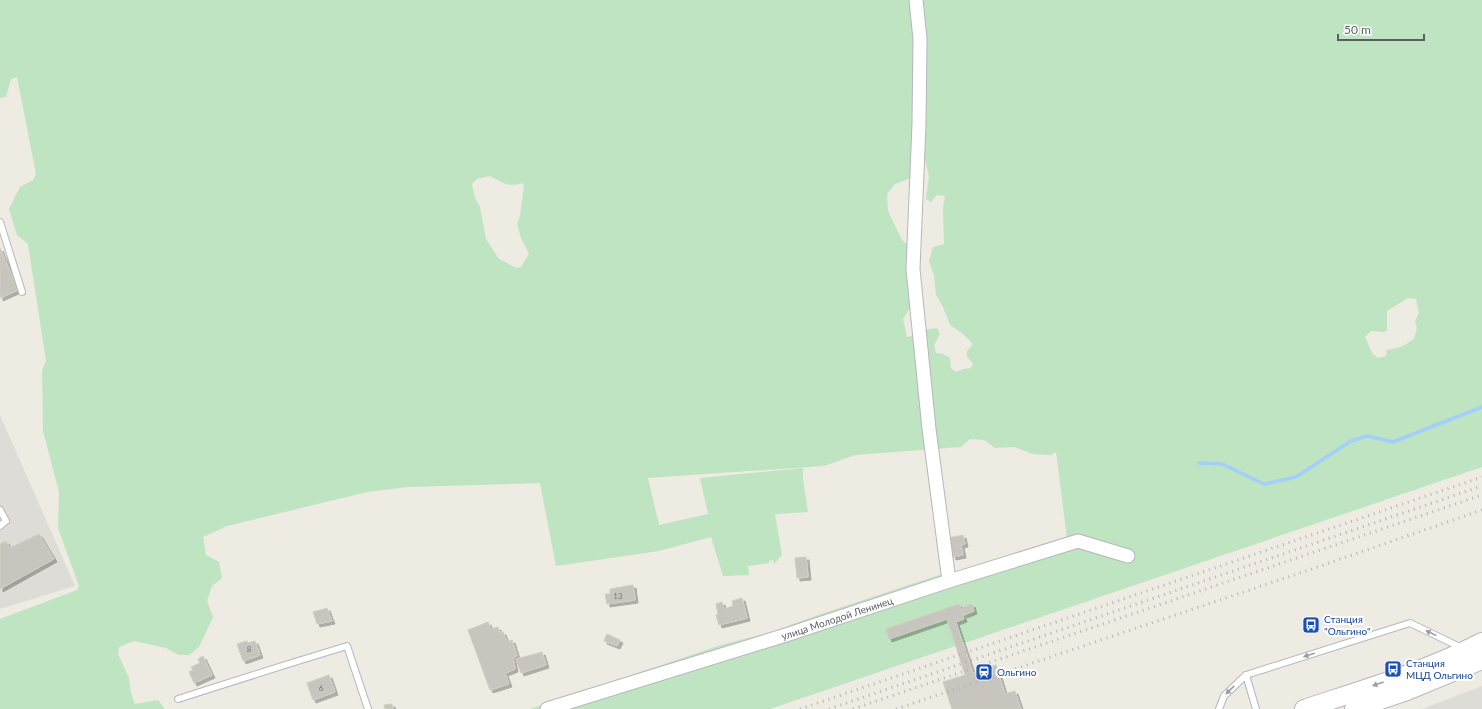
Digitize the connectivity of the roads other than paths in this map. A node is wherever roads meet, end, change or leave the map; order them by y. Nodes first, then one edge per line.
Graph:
1 (916, 0) edge
2 (0, 222) edge
3 (22, 292) dead end
4 (0, 510) edge
5 (0, 526) edge
6 (1128, 556) dead end
7 (949, 581) junction
8 (1474, 646) edge
9 (1482, 660) edge
10 (1246, 675) junction
11 (178, 699) dead end
12 (368, 709) edge
13 (547, 709) edge
14 (1219, 709) edge
15 (1256, 709) edge
16 (1304, 709) edge
17 (1354, 709) edge

1 - 7 street
2 - 3 lane
4 - 5 lane
6 - 7 street, улица Молодой Ленинец
7 - 13 street, улица Молодой Ленинец
8 -> 10 lane
8 -> 16 main road
9 - 17 main road
10 -> 14 lane
10 - 15 lane
11 - 12 lane

